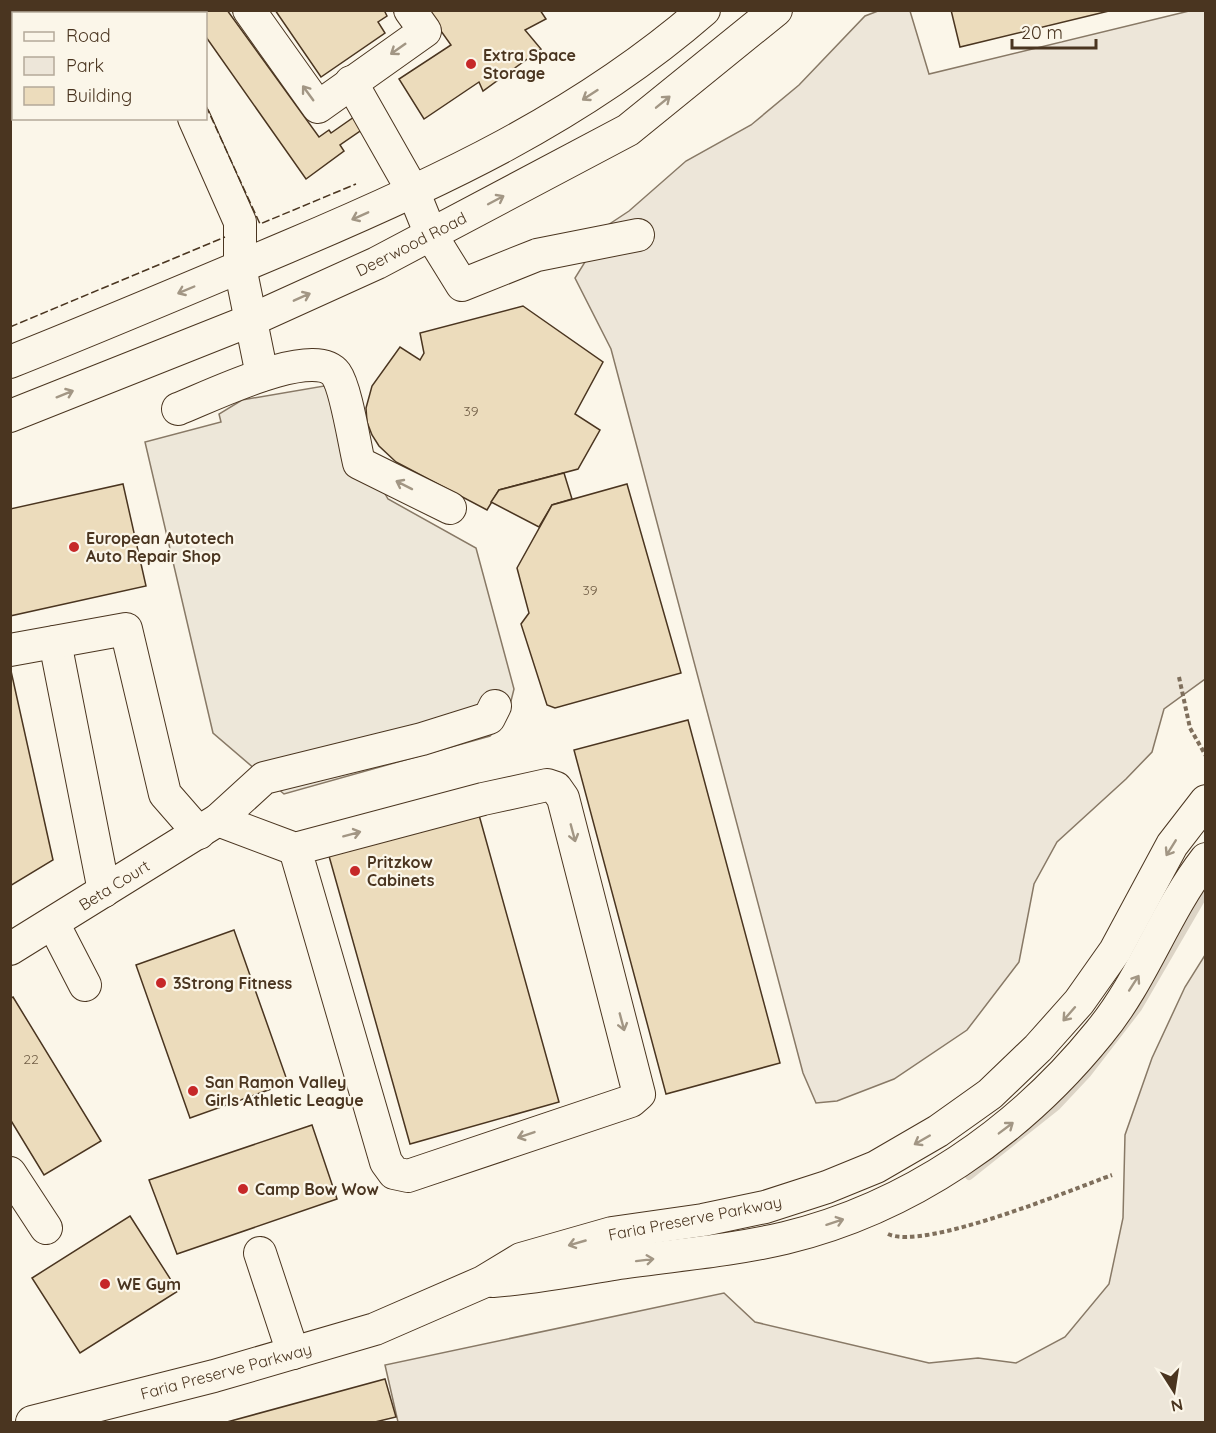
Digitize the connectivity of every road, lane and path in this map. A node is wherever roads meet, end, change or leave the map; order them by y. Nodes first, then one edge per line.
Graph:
1 (249, 10) edge
2 (410, 10) edge
3 (704, 10) edge
4 (776, 10) edge
5 (351, 82) junction
6 (195, 120) edge
7 (414, 192) junction
8 (430, 235) junction
9 (638, 235) dead end
10 (240, 267) junction
11 (249, 321) junction
12 (10, 362) edge
13 (262, 375) junction
14 (178, 409) dead end
15 (10, 416) edge
16 (450, 508) dead end
17 (55, 642) junction
18 (10, 650) edge
19 (1179, 677) dead end
20 (495, 706) dead end
21 (1206, 756) edge
22 (1206, 801) edge
23 (208, 827) junction
24 (295, 849) junction
25 (1206, 859) edge
26 (104, 891) junction
27 (52, 923) junction
28 (10, 949) edge
29 (85, 985) dead end
30 (10, 1173) edge
31 (1112, 1175) dead end
32 (849, 1217) junction
33 (46, 1228) dead end
34 (260, 1253) dead end
35 (483, 1282) junction
36 (293, 1353) junction
37 (32, 1422) edge

5 -> 1 street
2 -> 5 street
3 -> 7 street
8 -> 4 street, Deerwood Road
5 - 7 street
6 - 10 street
7 - 8 street
7 -> 10 street
8 - 9 street
11 -> 8 street, Deerwood Road
10 - 11 street
10 -> 12 street
11 - 13 street
15 -> 11 street, Deerwood Road
13 - 14 street
16 -> 13 street
17 - 18 street
17 - 23 street
17 - 26 street
19 - 21 path
20 - 23 street, Beta Court
22 -> 35 street, Faria Preserve Parkway
23 - 24 street
23 - 26 street, Beta Court
24 -> 24 street
32 -> 25 street, Faria Preserve Parkway
26 - 27 street, Beta Court
27 - 28 street, Beta Court
27 - 29 street
30 - 33 street
31 - 32 path
35 -> 32 street, Faria Preserve Parkway
34 - 36 street
35 - 36 street, Faria Preserve Parkway
36 - 37 street, Faria Preserve Parkway

